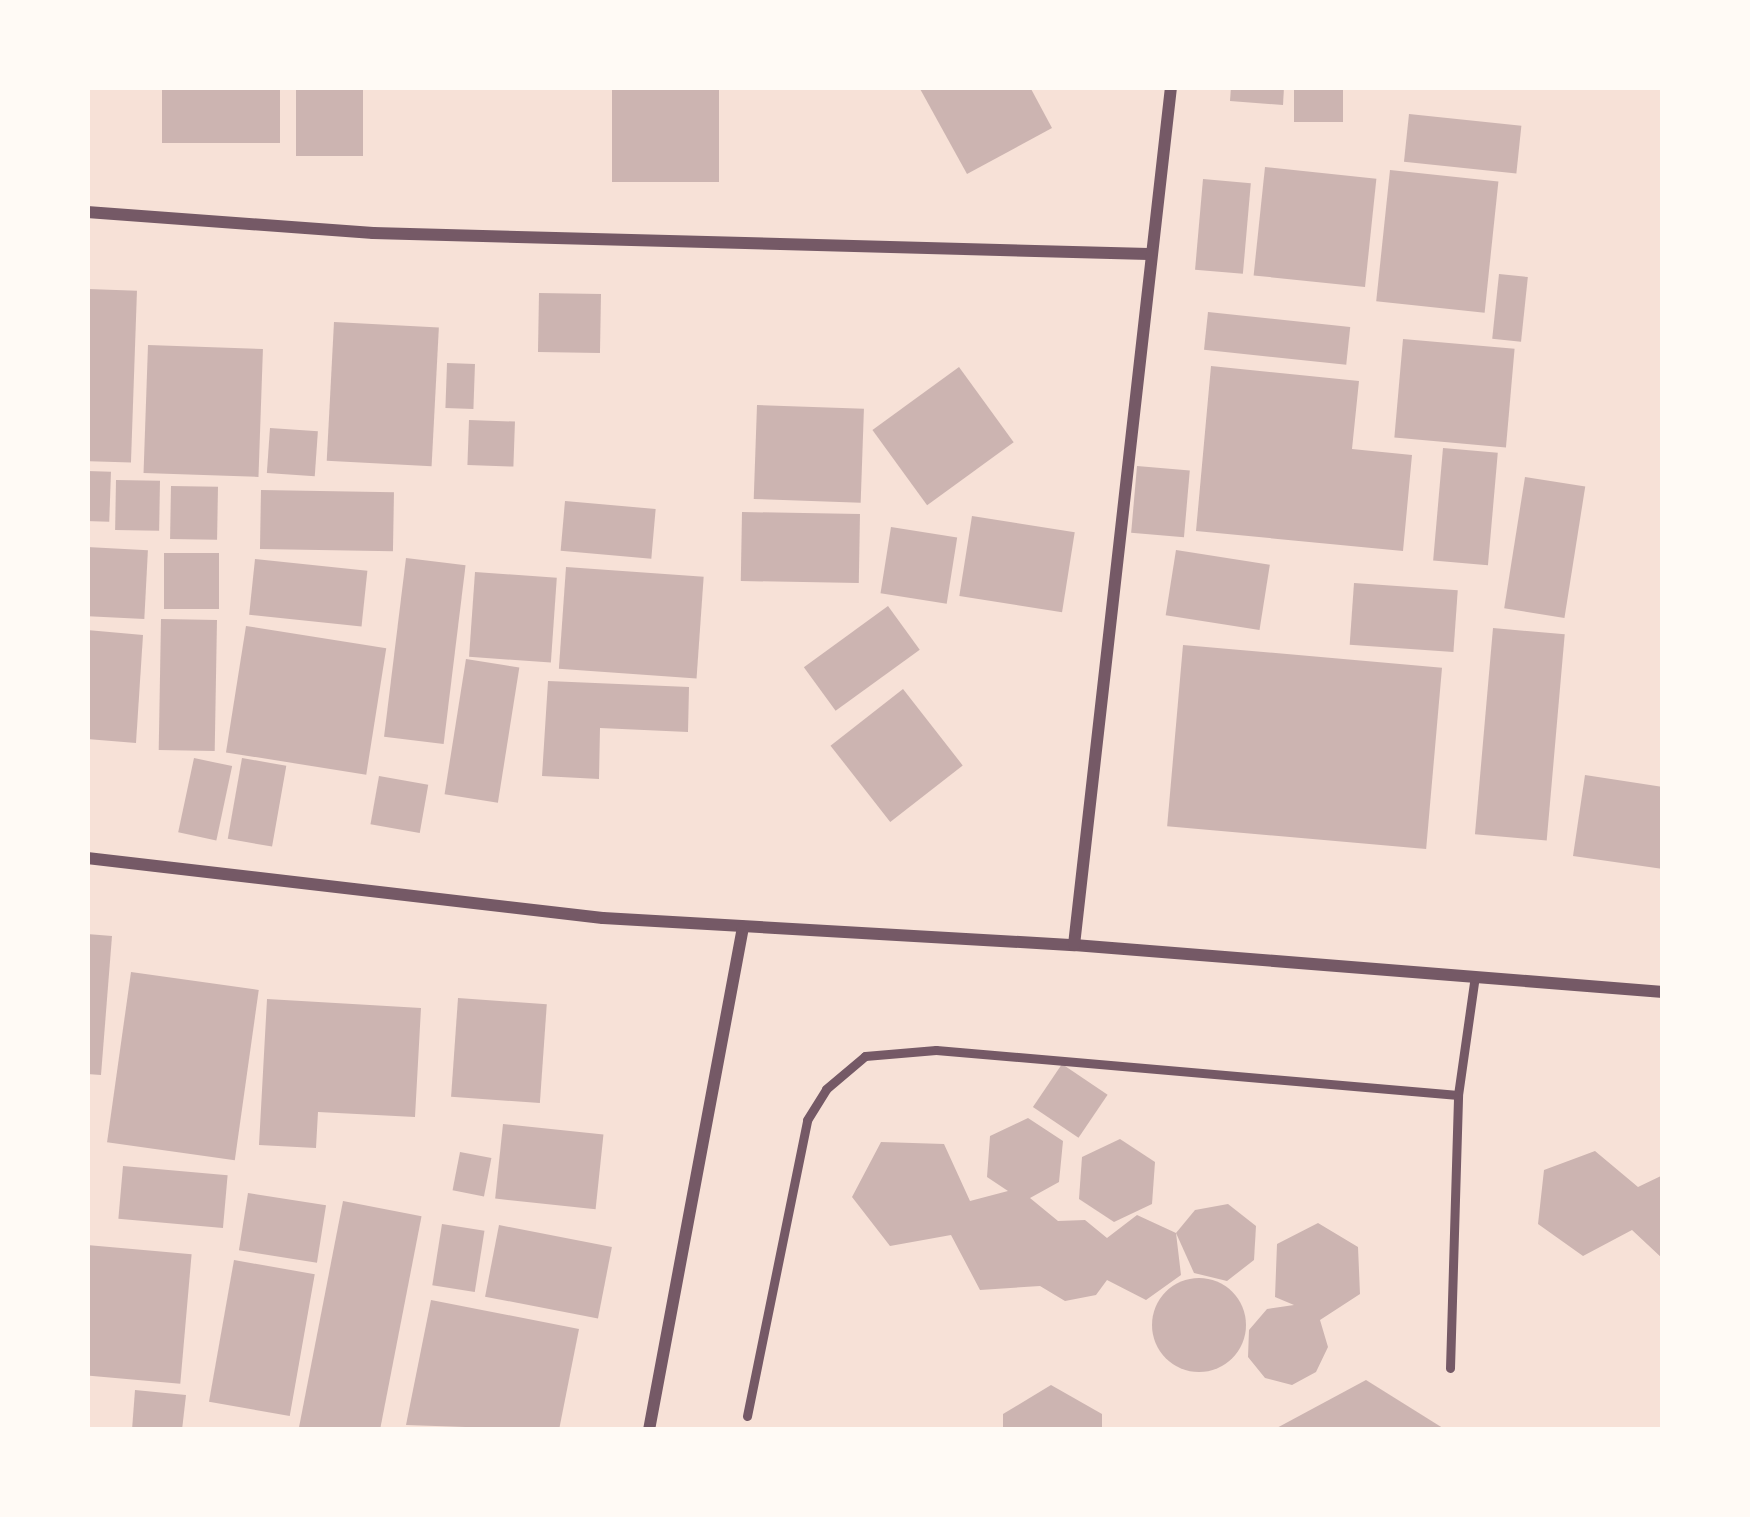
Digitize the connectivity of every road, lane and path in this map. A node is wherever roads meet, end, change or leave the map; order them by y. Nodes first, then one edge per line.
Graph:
1 (1171, 87) edge
2 (87, 212) edge
3 (1149, 254) junction
4 (87, 858) edge
5 (742, 927) junction
6 (1074, 945) junction
7 (1474, 976) junction
8 (1663, 992) edge
9 (1458, 1095) junction
10 (1450, 1368) dead end
11 (748, 1416) dead end
12 (649, 1430) edge

1 - 3 street
2 - 3 street
3 - 6 street
4 - 5 street
5 - 6 street
5 - 12 street
6 - 7 street
7 - 8 street
7 - 9 lane
9 - 10 lane
9 - 11 lane

